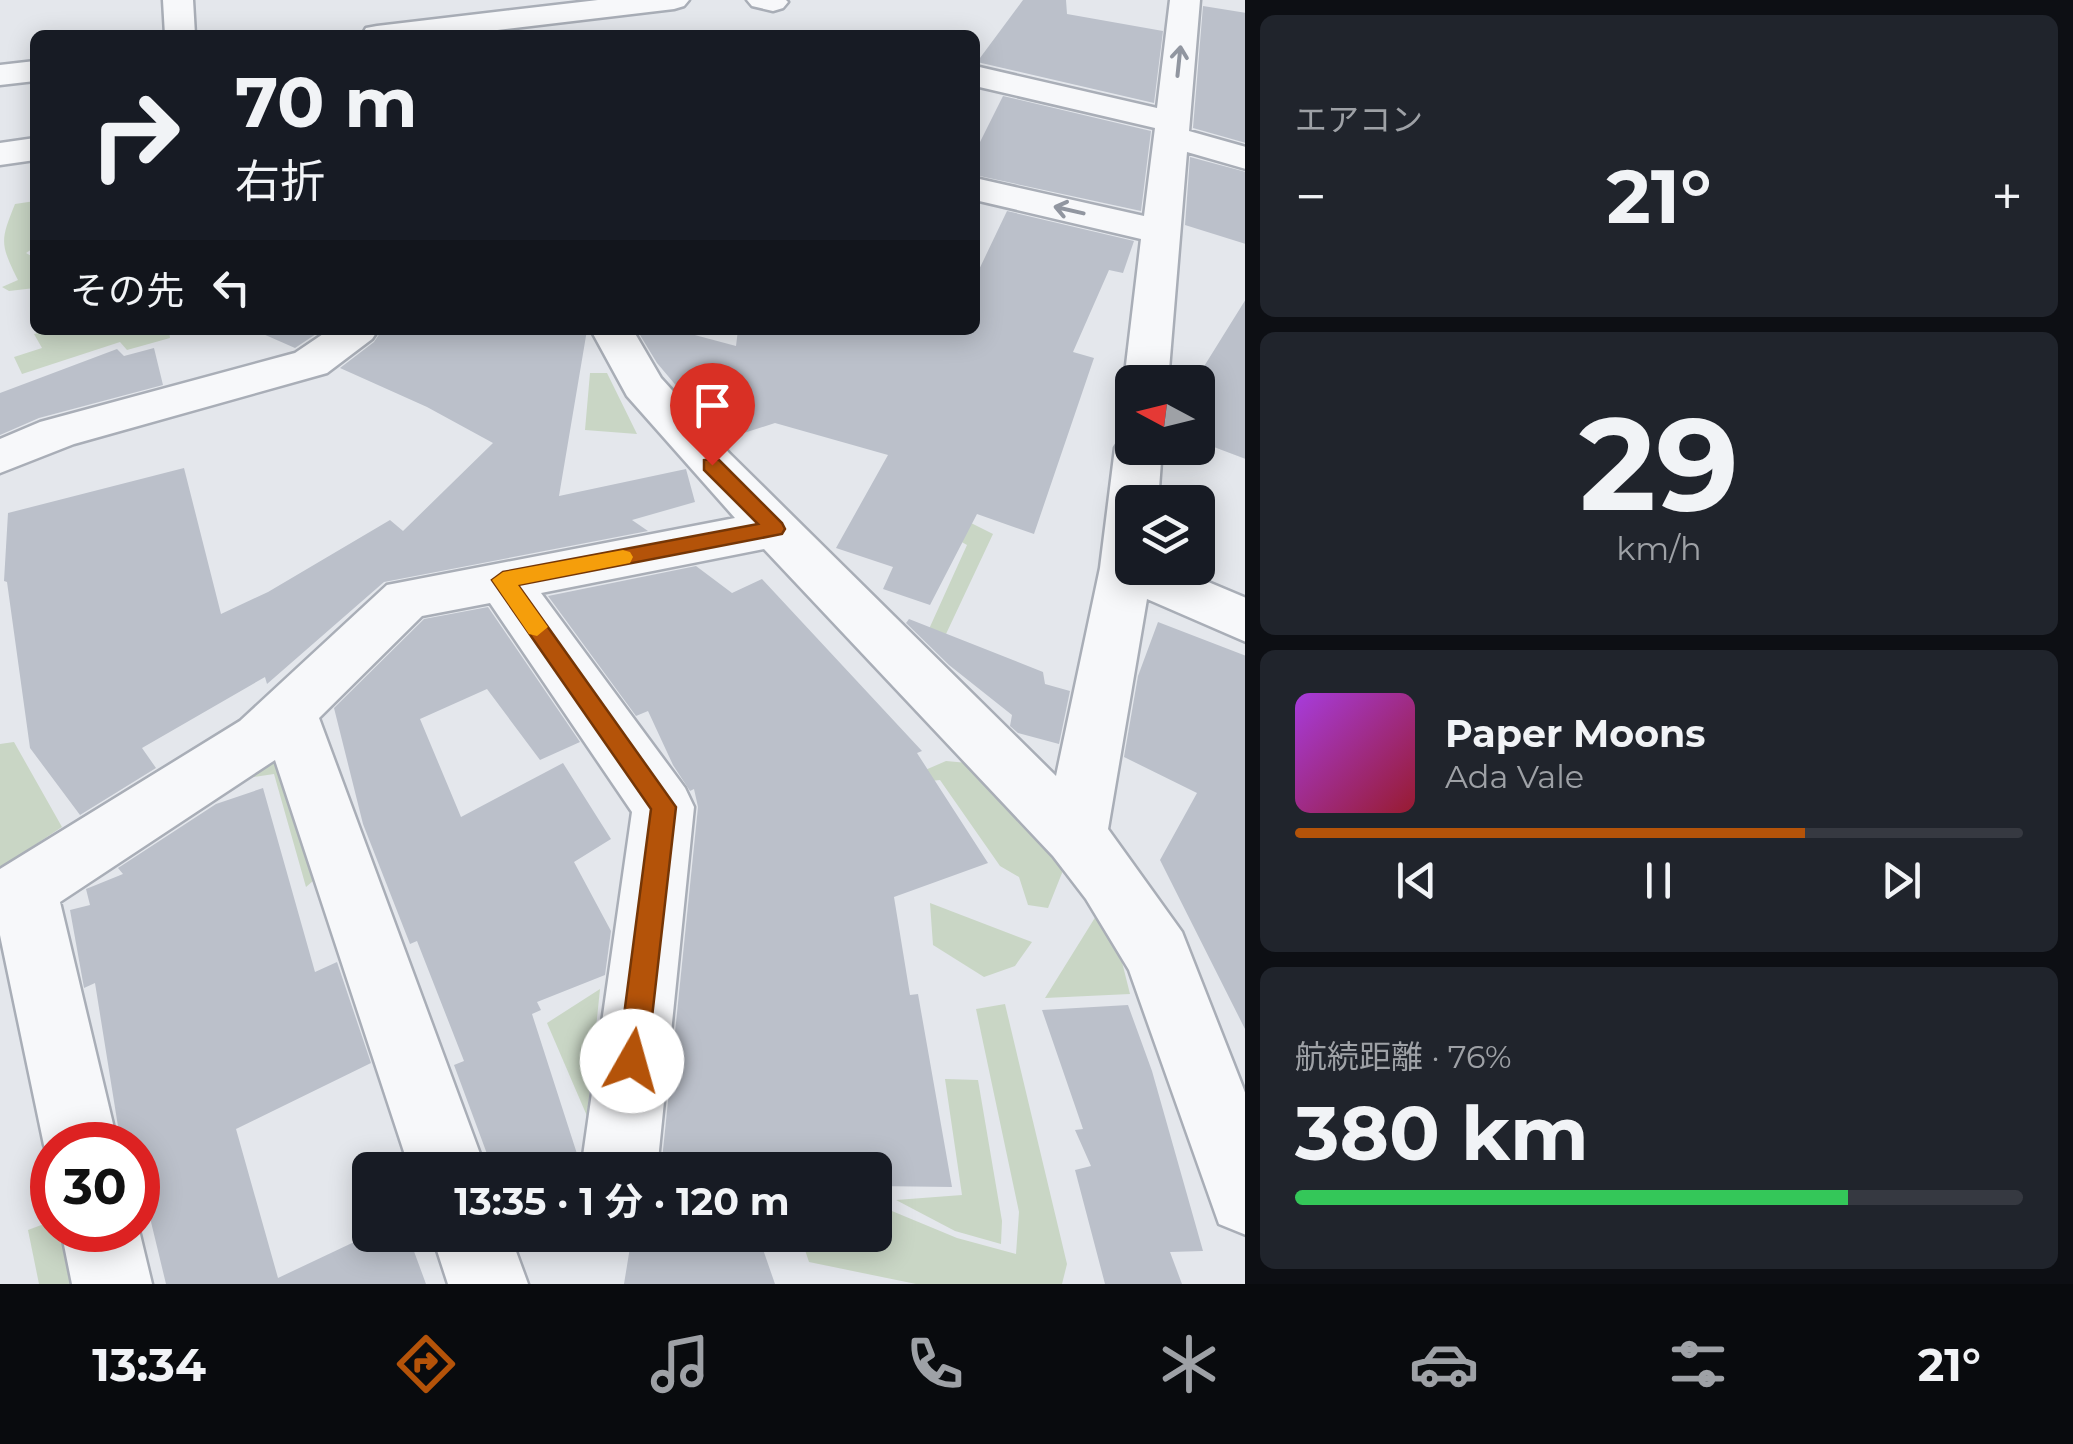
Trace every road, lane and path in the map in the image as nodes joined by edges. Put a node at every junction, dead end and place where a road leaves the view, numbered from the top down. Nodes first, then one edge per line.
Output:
1 (178, 0) edge
2 (674, 0) edge
3 (688, 0) edge
4 (1185, 0) edge
5 (180, 30) edge
6 (419, 30) edge
7 (665, 30) edge
8 (30, 72) edge
9 (0, 75) edge
10 (980, 77) edge
11 (1172, 129) junction
12 (30, 150) edge
13 (0, 154) edge
14 (1245, 158) edge
15 (980, 190) edge
16 (1163, 232) junction
17 (350, 335) edge
18 (615, 335) edge
19 (1148, 365) edge
20 (0, 457) edge
21 (775, 529) junction
22 (503, 580) junction
23 (1123, 585) edge
24 (1164, 585) edge
25 (1245, 621) edge
26 (288, 712) junction
27 (1076, 836) junction
28 (12, 898) edge
29 (75, 1122) edge
30 (442, 1152) edge
31 (621, 1152) edge
32 (1245, 1195) edge
33 (105, 1252) edge
34 (112, 1284) edge

1 - 5 street
2 - 6 street
3 - 7 street
11 -> 4 street
8 - 9 street
10 - 11 street
11 - 14 street
11 - 16 street
12 - 13 street
16 -> 15 street
16 - 19 street
17 - 20 street
18 - 21 street
21 - 22 street
21 - 27 street
22 - 26 street
22 - 31 street
23 - 27 street
24 - 25 street
26 - 28 street
26 - 30 street
27 - 32 street
28 - 29 street
33 - 34 street

